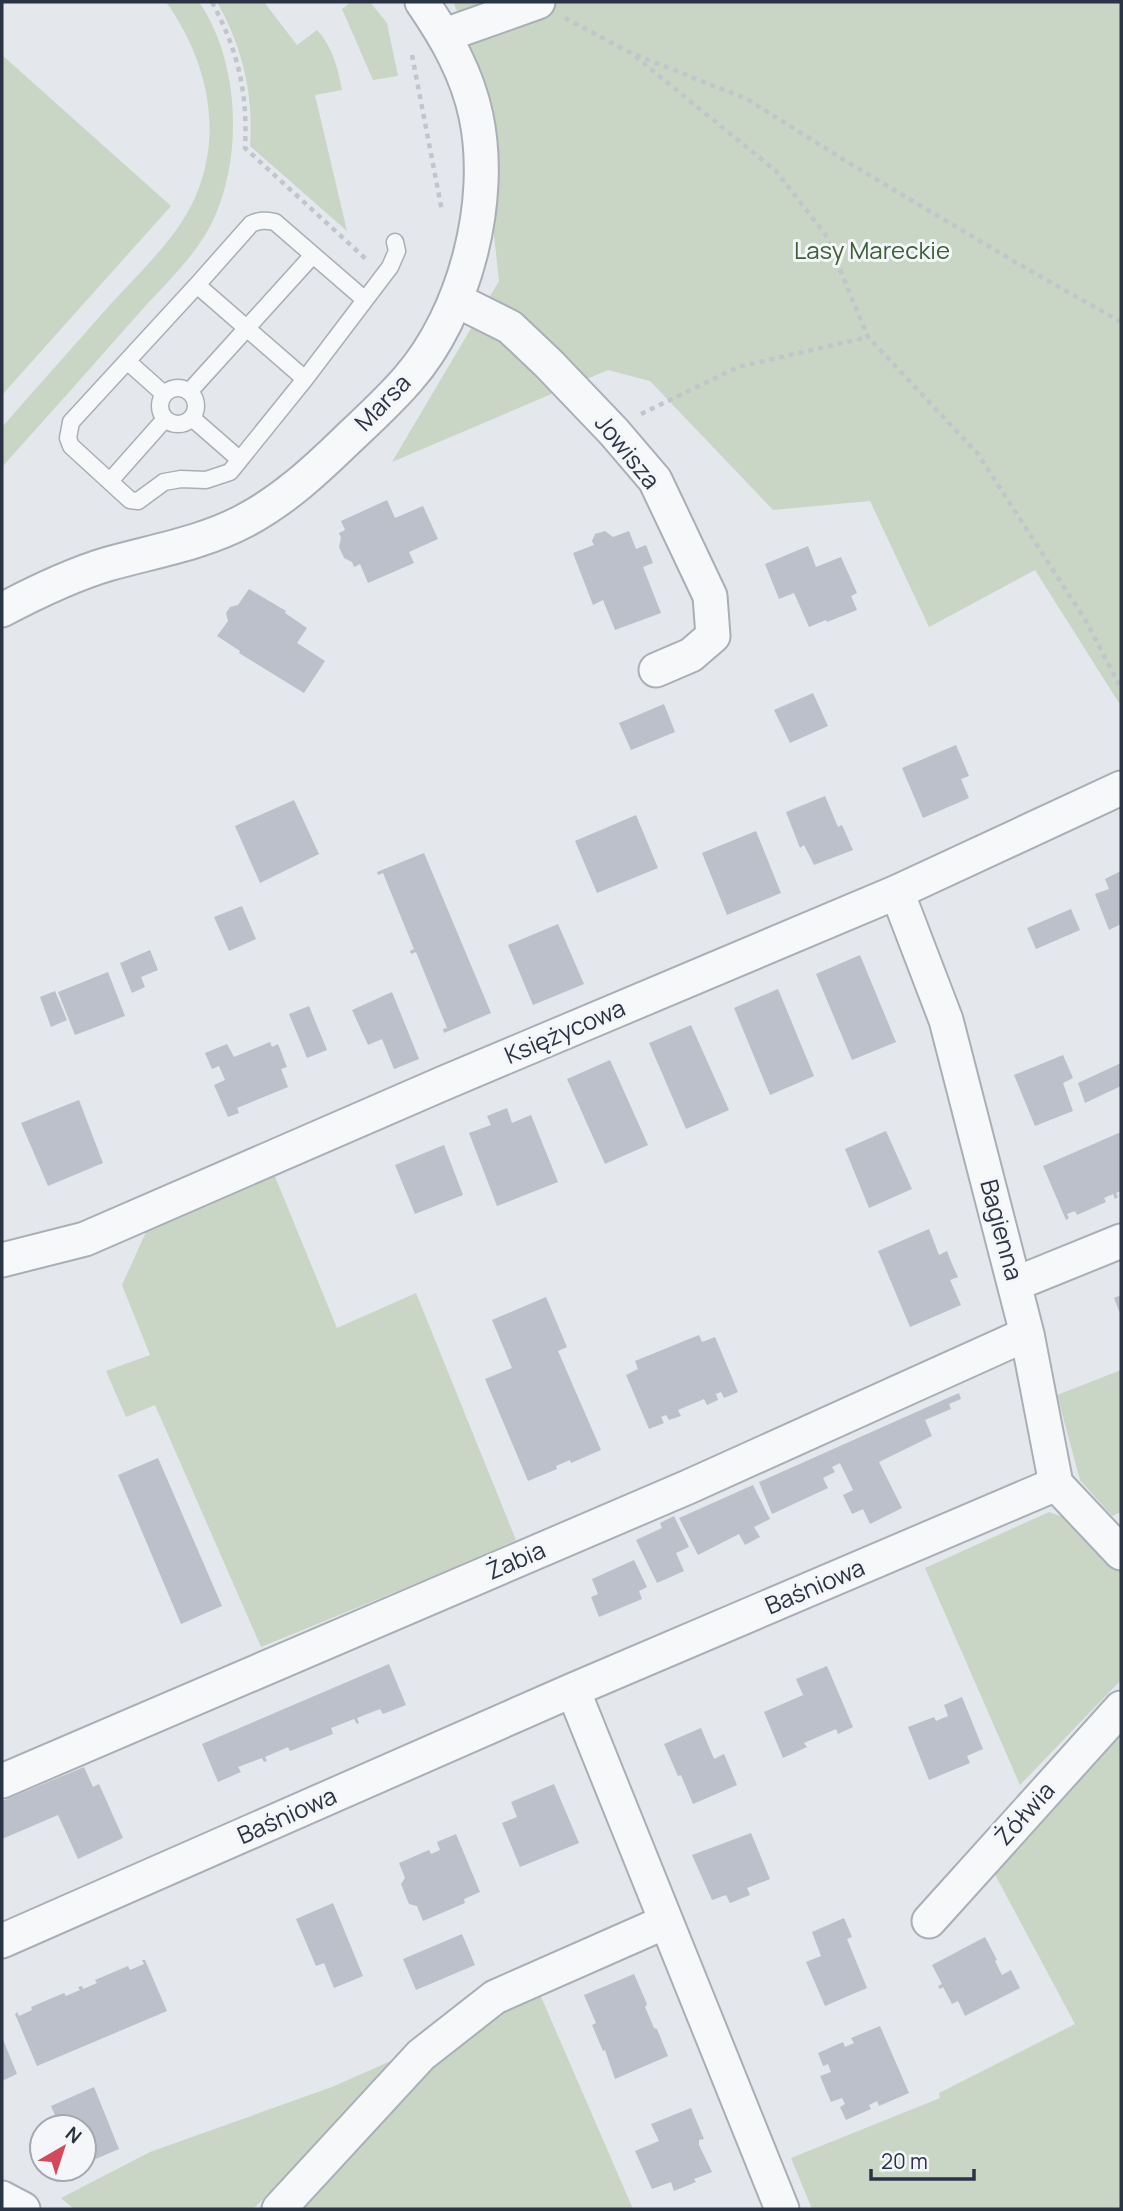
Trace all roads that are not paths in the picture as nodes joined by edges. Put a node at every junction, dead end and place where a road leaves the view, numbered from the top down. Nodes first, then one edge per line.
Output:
1 (422, 2) edge
2 (537, 2) edge
3 (445, 35) junction
4 (395, 242) dead end
5 (313, 255) junction
6 (197, 285) junction
7 (364, 299) junction
8 (456, 300) junction
9 (246, 329) junction
10 (127, 361) junction
11 (304, 379) junction
12 (190, 392) junction
13 (164, 394) junction
14 (191, 418) junction
15 (165, 419) junction
16 (239, 459) junction
17 (110, 481) junction
18 (2, 610) edge
19 (656, 670) dead end
20 (1121, 788) edge
21 (897, 892) junction
22 (1121, 1241) edge
23 (2, 1260) edge
24 (1015, 1284) junction
25 (1027, 1334) junction
26 (1056, 1484) junction
27 (1121, 1553) edge
28 (573, 1690) junction
29 (1121, 1708) edge
30 (2, 1782) edge
31 (929, 1921) dead end
32 (665, 1922) junction
33 (2, 1941) edge
34 (2, 2198) edge
35 (23, 2209) edge
36 (279, 2209) edge
37 (782, 2209) edge

1 - 3 street, Marsa
2 - 3 street
3 - 8 street, Marsa
4 - 7 lane
5 - 6 lane
5 - 7 lane
5 - 9 lane
6 - 9 lane
6 - 10 lane
7 - 11 lane
8 - 18 street, Marsa
8 - 19 street, Jowisza
9 - 11 lane
9 - 12 lane
10 - 13 lane
10 - 17 lane
11 - 16 lane
12 - 13 lane
12 - 14 lane
13 - 15 lane
14 - 15 lane
14 - 16 lane
15 - 17 lane
16 - 17 lane
20 - 21 street, Księżycowa
21 - 23 street, Księżycowa
21 - 24 street, Bagienna
22 - 24 street
24 - 25 street, Bagienna
25 - 26 street, Bagienna
25 - 30 street, Żabia
26 - 27 street
26 - 28 street, Baśniowa
28 - 32 street
28 - 33 street, Baśniowa
29 - 31 street, Żółwia
32 - 36 street
32 - 37 street
34 - 35 street

